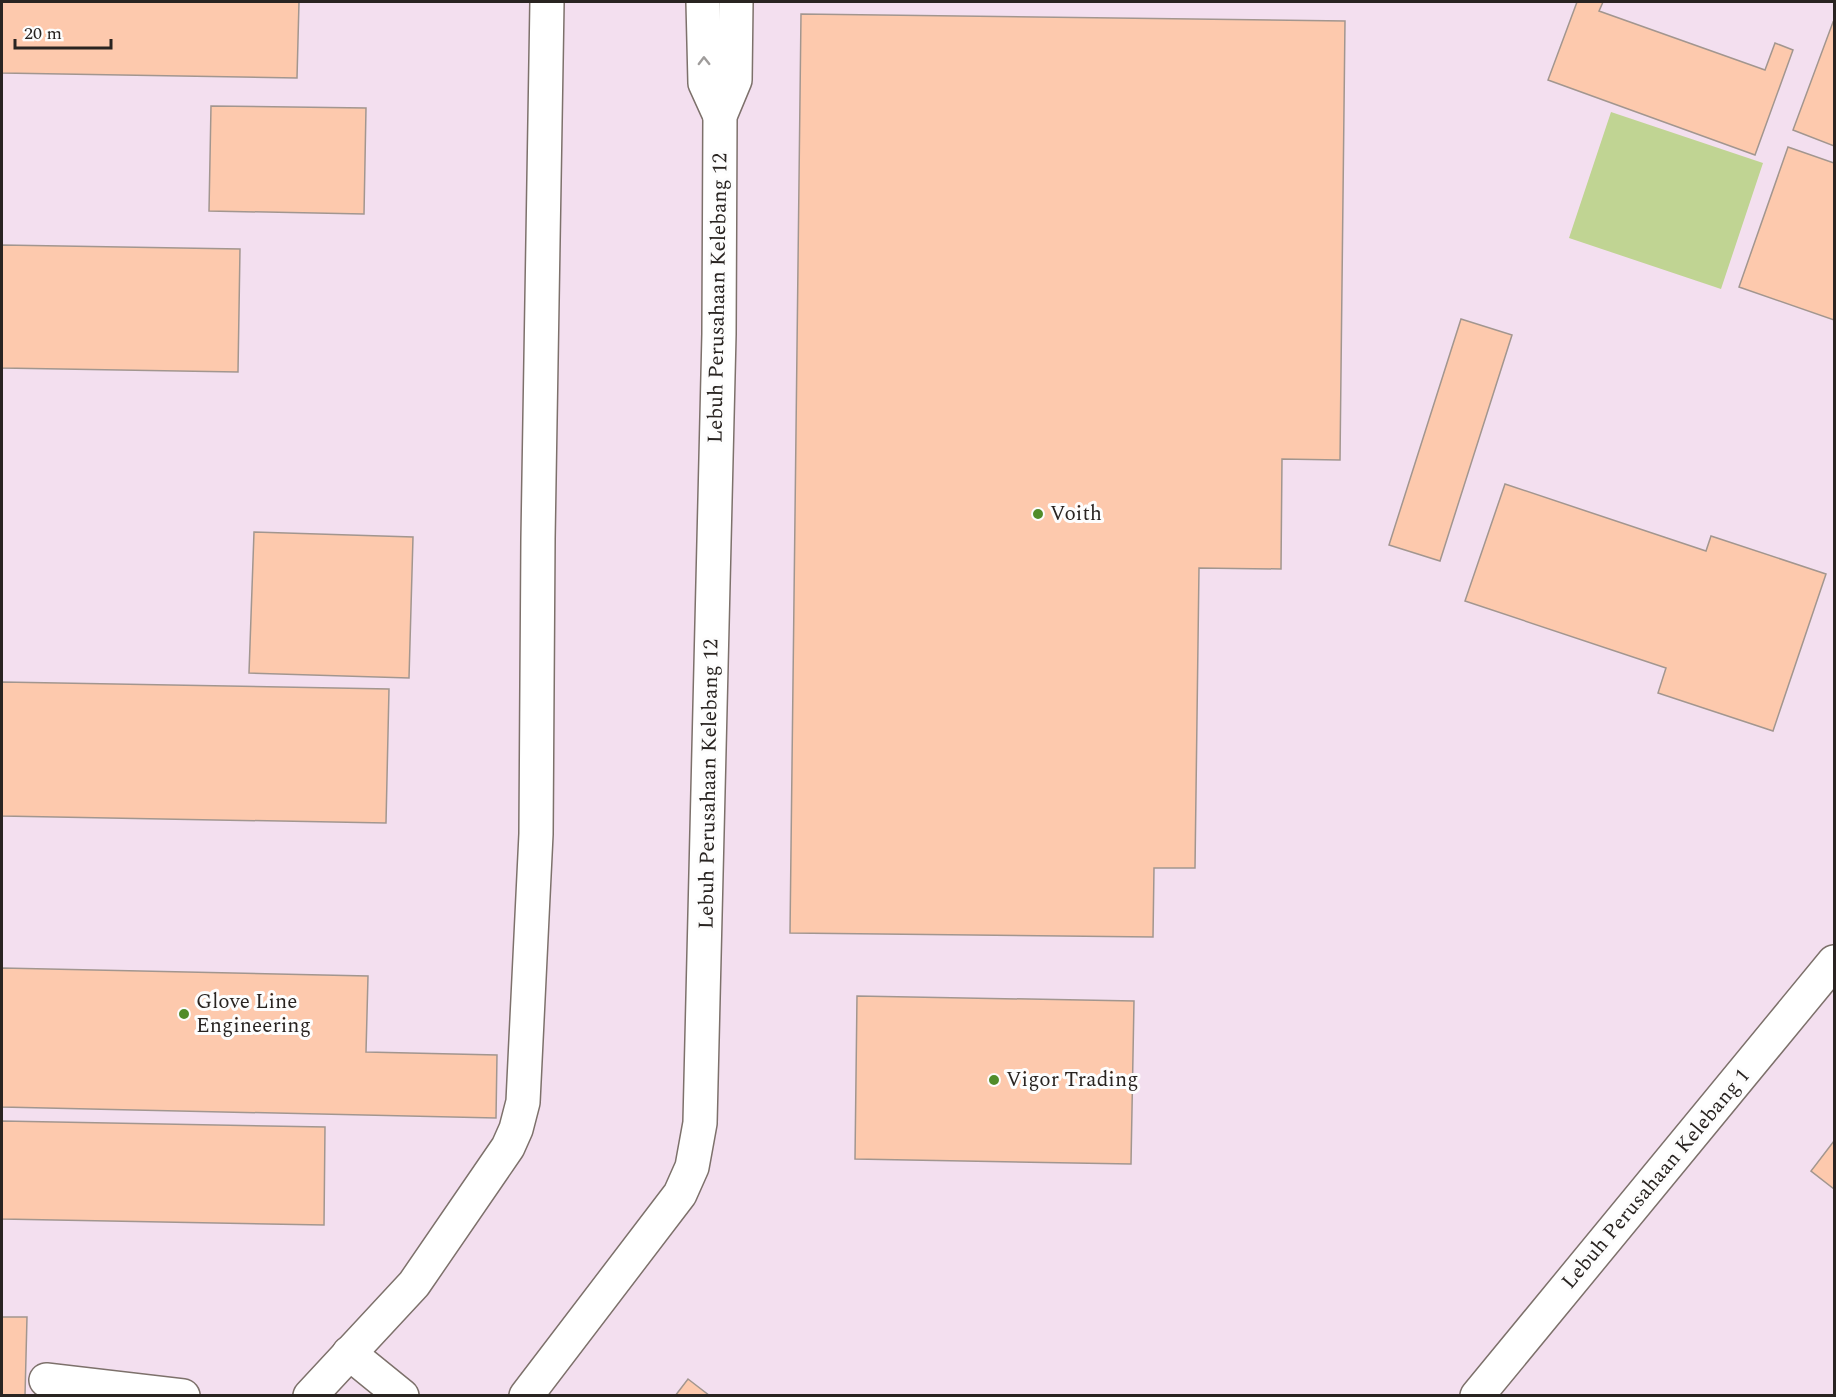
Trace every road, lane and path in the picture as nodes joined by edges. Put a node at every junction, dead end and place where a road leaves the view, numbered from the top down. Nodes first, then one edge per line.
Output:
1 (547, 2) edge
2 (703, 2) edge
3 (736, 2) edge
4 (720, 116) junction
5 (1834, 962) edge
6 (349, 1353) junction
7 (46, 1380) dead end
8 (183, 1395) edge
9 (310, 1395) edge
10 (402, 1395) edge
11 (525, 1395) edge
12 (1477, 1395) edge

1 - 6 street
4 -> 2 street, Lebuh Perusahaan Kelebang 12
3 - 4 street, Lebuh Perusahaan Kelebang 12
4 - 11 street, Lebuh Perusahaan Kelebang 12
5 - 12 street, Lebuh Perusahaan Kelebang 1
6 - 9 street
6 - 10 street
7 - 8 street

